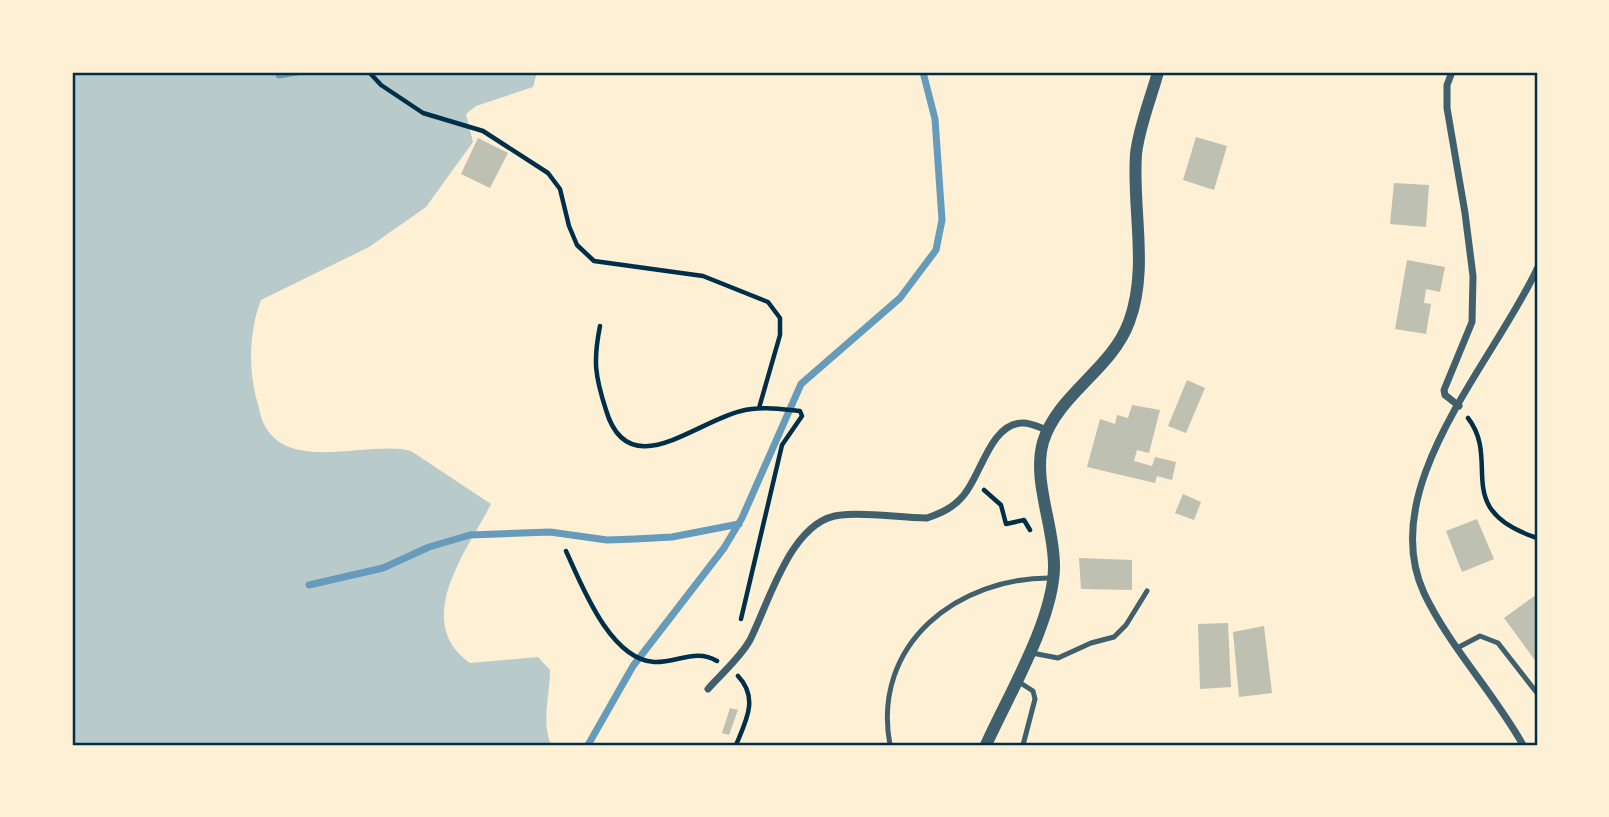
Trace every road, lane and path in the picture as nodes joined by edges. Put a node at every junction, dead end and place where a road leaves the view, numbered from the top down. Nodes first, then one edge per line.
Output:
1 (369, 72) edge
2 (1158, 72) edge
3 (1452, 72) edge
4 (1537, 269) edge
5 (600, 326) dead end
6 (1459, 406) junction
7 (759, 408) junction
8 (1047, 430) junction
9 (974, 481) junction
10 (1006, 524) dead end
11 (1537, 538) edge
12 (566, 551) dead end
13 (1054, 579) junction
14 (1147, 591) dead end
15 (748, 643) junction
16 (1459, 647) junction
17 (1029, 652) junction
18 (728, 667) junction
19 (1016, 681) junction
20 (708, 689) dead end
21 (1537, 693) edge
22 (737, 745) edge
23 (890, 745) edge
24 (986, 745) edge
25 (1023, 745) edge
26 (1523, 745) edge

1 - 7 path
2 - 8 street
3 - 6 street
4 - 6 street
5 - 7 path
6 - 11 path
6 - 16 street
7 - 15 path
8 - 9 street
8 - 13 street
9 - 10 path
9 - 15 street
12 - 18 path
13 - 17 street
13 - 23 lane
14 - 17 lane
15 - 18 street
16 - 21 lane
16 - 26 street
17 - 19 street
18 - 20 street
18 - 22 path
19 - 24 street
19 - 25 lane

